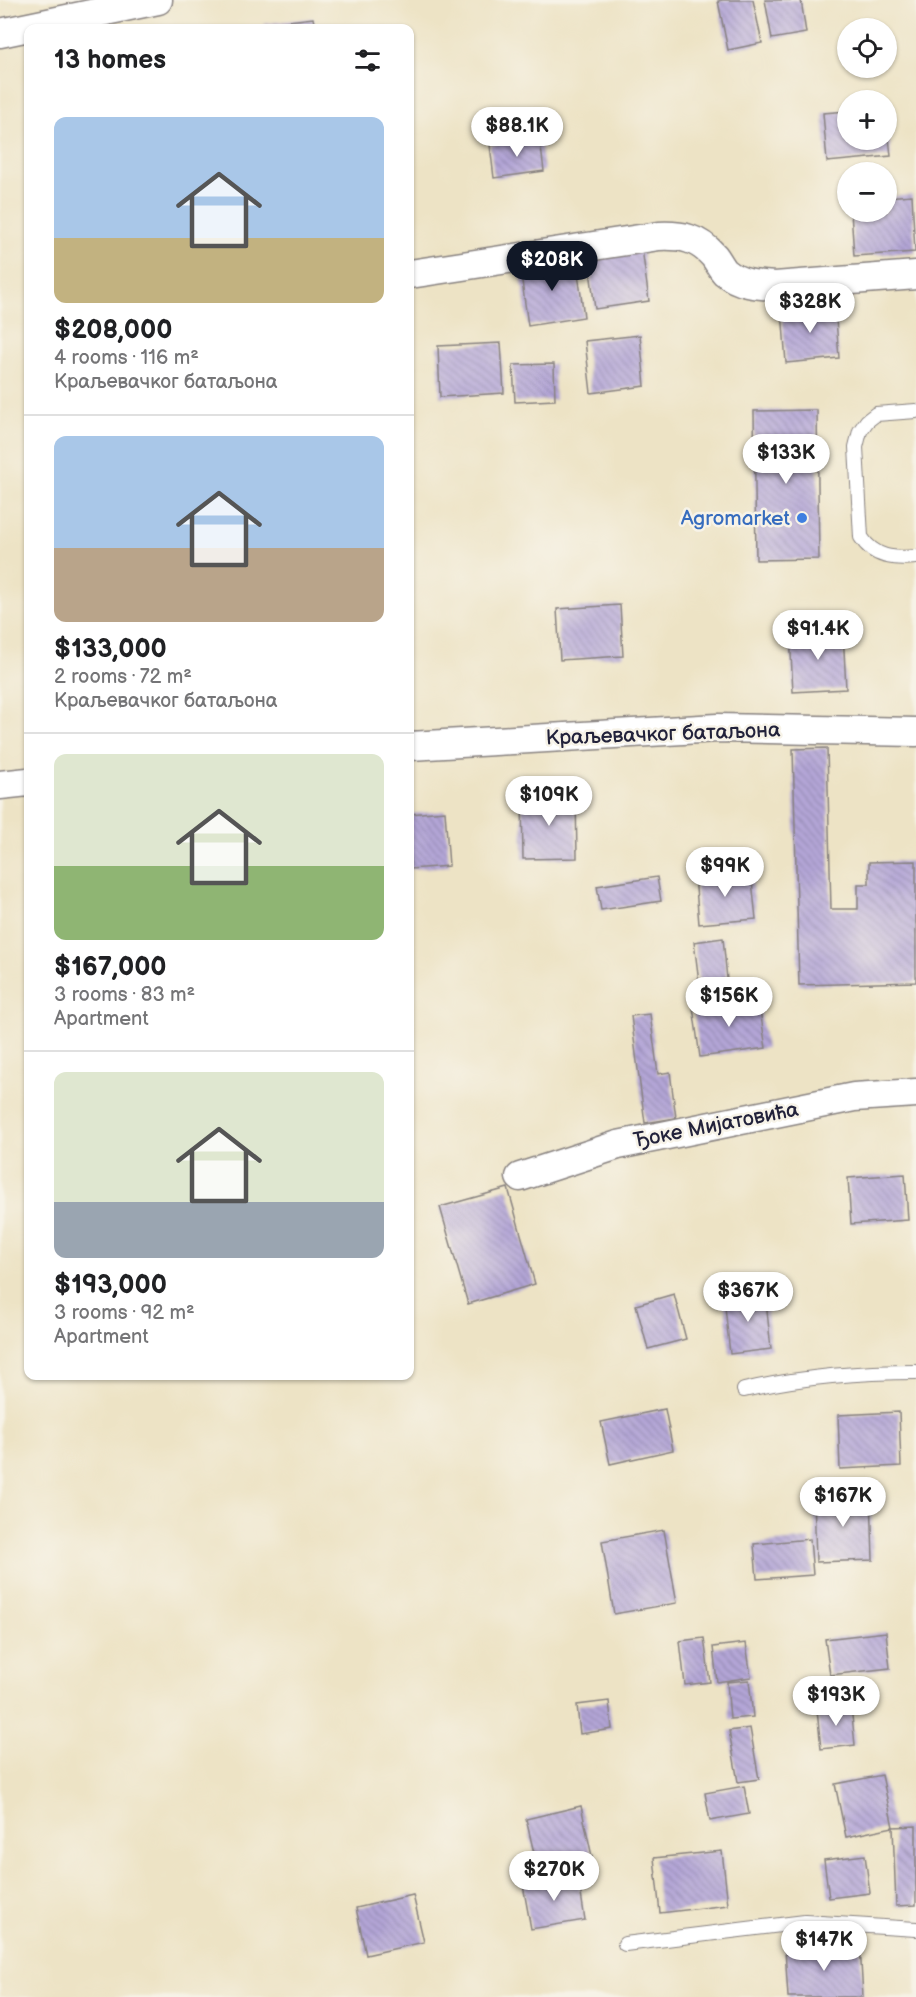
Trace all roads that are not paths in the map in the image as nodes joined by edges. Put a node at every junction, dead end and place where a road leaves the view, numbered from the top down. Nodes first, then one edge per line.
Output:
1 (158, 0) edge
2 (43, 24) edge
3 (24, 28) edge
4 (0, 33) edge
5 (414, 273) edge
6 (916, 275) edge
7 (916, 411) edge
8 (916, 557) edge
9 (916, 732) edge
10 (414, 746) edge
11 (24, 782) edge
12 (0, 785) edge
13 (916, 1093) edge
14 (520, 1177) dead end
15 (916, 1372) edge
16 (744, 1390) dead end
17 (916, 1929) edge
18 (624, 1944) dead end

1 - 2 street
3 - 4 street
5 - 6 street
7 - 8 lane
9 - 10 street, Краљевачког батаљона
11 - 12 street
13 - 14 street, Ђоке Мијатовића
15 - 16 lane
17 - 18 lane

